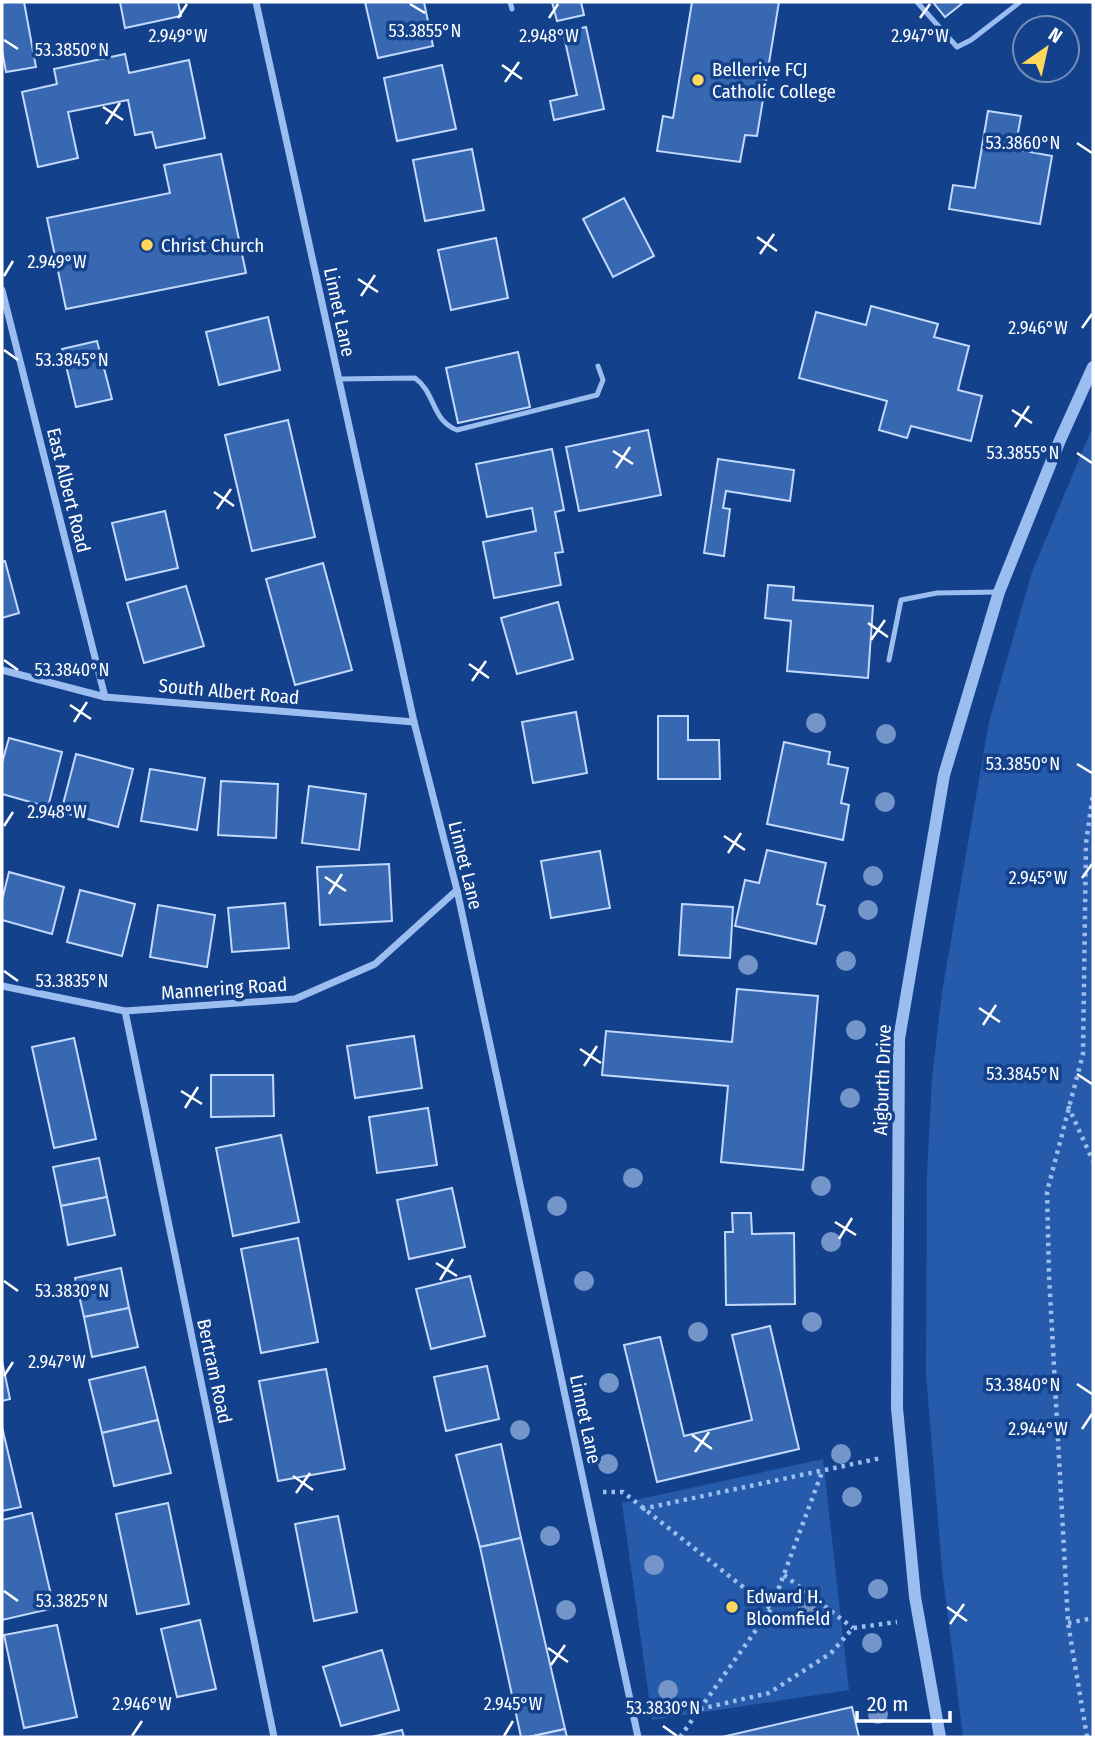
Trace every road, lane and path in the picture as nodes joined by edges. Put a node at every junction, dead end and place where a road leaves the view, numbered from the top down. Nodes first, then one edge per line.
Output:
1 (256, 2) edge
2 (510, 2) edge
3 (917, 2) edge
4 (1020, 2) edge
5 (512, 9) dead end
6 (2, 290) edge
7 (598, 366) dead end
8 (1093, 367) edge
9 (339, 379) junction
10 (999, 592) junction
11 (889, 660) dead end
12 (2, 670) edge
13 (105, 697) junction
14 (414, 722) junction
15 (1093, 793) edge
16 (457, 890) junction
17 (2, 986) edge
18 (125, 1012) junction
19 (1068, 1106) junction
20 (1093, 1161) edge
21 (901, 1454) junction
22 (822, 1472) junction
23 (586, 1493) junction
24 (642, 1509) junction
25 (784, 1574) junction
26 (771, 1609) junction
27 (1093, 1618) edge
28 (919, 1619) junction
29 (1068, 1623) junction
30 (853, 1628) junction
31 (698, 1710) junction
32 (274, 1737) edge
33 (638, 1737) edge
34 (680, 1737) edge
35 (940, 1737) edge
36 (1087, 1737) edge

1 - 9 street, Linnet Lane
2 - 5 lane
3 - 4 lane
6 - 13 street, East Albert Road
7 - 9 lane
8 - 10 street, Aigburth Drive
9 - 14 street, Linnet Lane
10 - 11 lane
10 - 21 street, Aigburth Drive
12 - 13 street, South Albert Road
13 - 14 street, South Albert Road
14 - 16 street, Linnet Lane
15 - 19 path
16 - 18 street, Mannering Road
16 - 23 street, Linnet Lane
17 - 18 street, Mannering Road
18 - 32 street, Bertram Road
19 - 20 path
19 - 29 path
21 - 22 path
21 - 28 street, Aigburth Drive
22 - 24 path
22 - 25 path
23 - 24 path
23 - 33 street, Linnet Lane
24 - 26 path
25 - 26 path
25 - 30 path
26 - 31 path
27 - 29 path
28 - 30 path
28 - 35 street, Aigburth Drive
29 - 36 path
30 - 31 path
31 - 34 path

